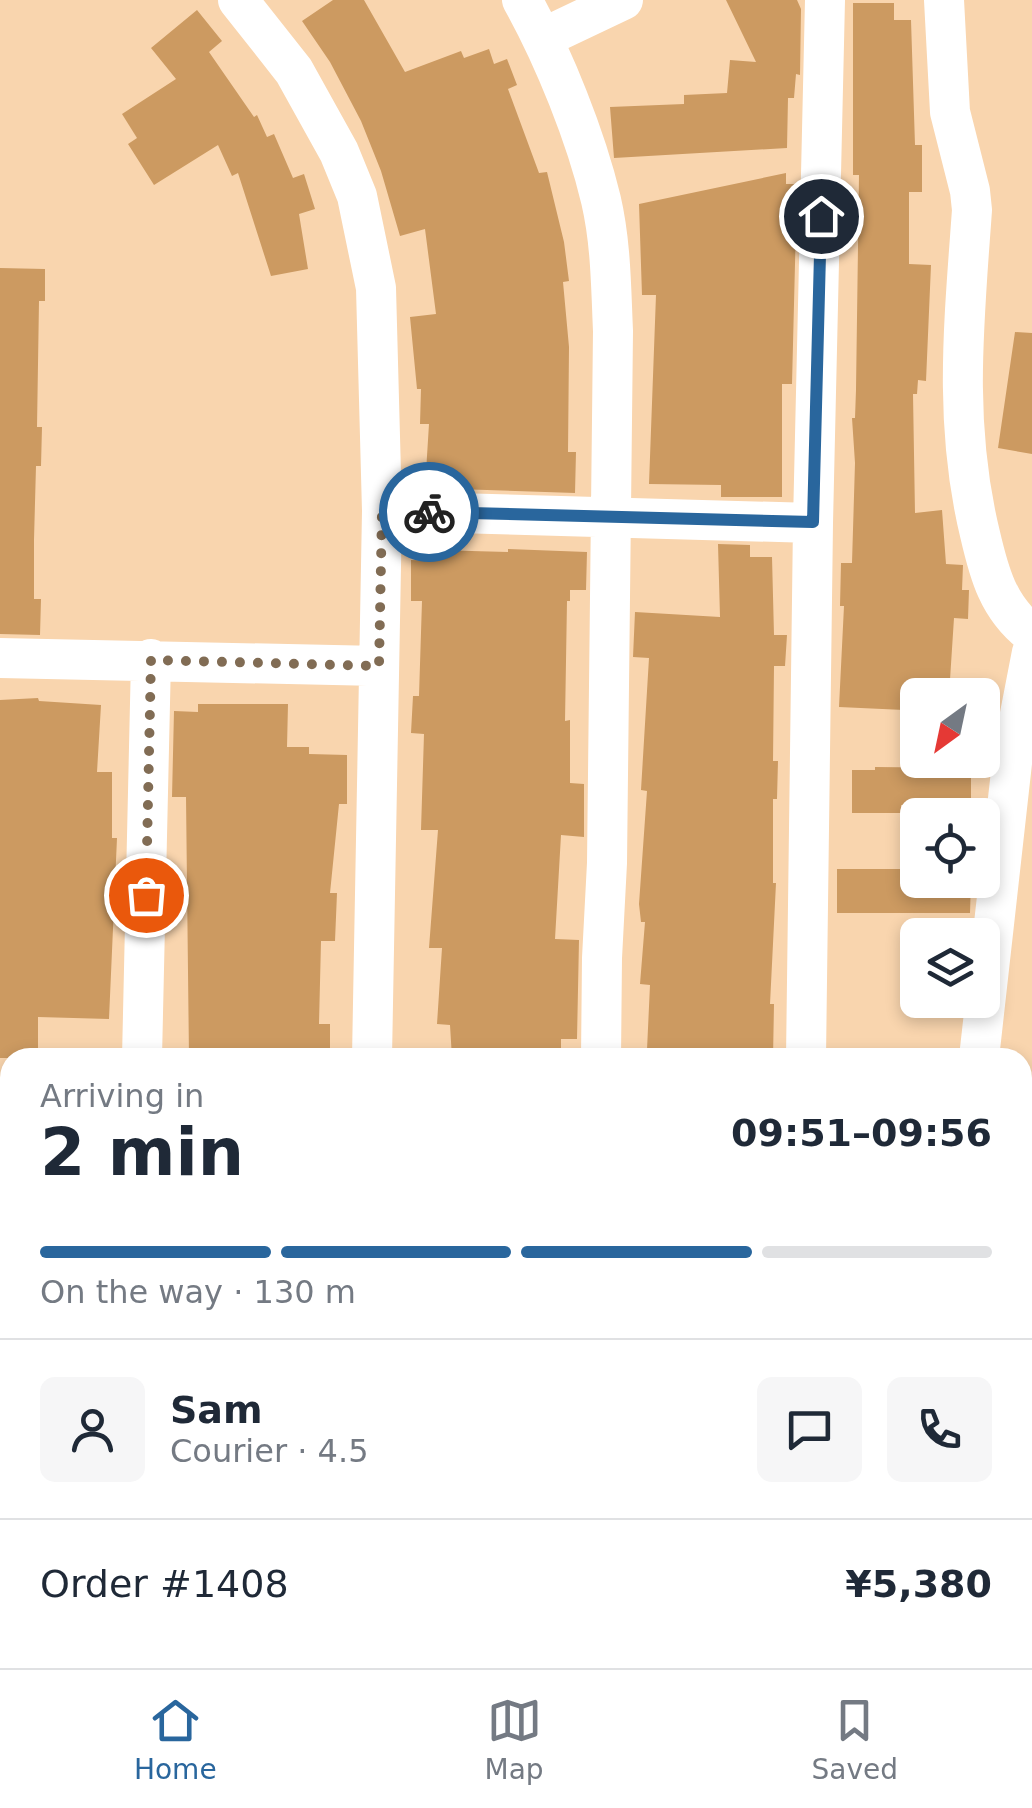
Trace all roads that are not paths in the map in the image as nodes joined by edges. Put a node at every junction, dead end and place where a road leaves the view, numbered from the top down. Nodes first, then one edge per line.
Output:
1 (238, 0) edge
2 (522, 0) edge
3 (623, 0) edge
4 (825, 0) edge
5 (944, 0) edge
6 (543, 38) junction
7 (382, 511) junction
8 (611, 518) junction
9 (813, 522) junction
10 (1032, 634) edge
11 (1032, 652) edge
12 (0, 658) edge
13 (151, 660) junction
14 (379, 666) junction
15 (142, 1048) edge
16 (372, 1048) edge
17 (601, 1048) edge
18 (806, 1048) edge
19 (980, 1048) edge

1 - 7 street
2 - 6 street
3 - 6 street
4 - 9 street
5 - 10 street
6 - 8 street
7 - 8 street
7 - 14 street
8 - 9 street
8 - 17 street
9 - 18 street
11 - 19 street
12 - 13 street
13 - 14 street
13 - 15 street
14 - 16 street

